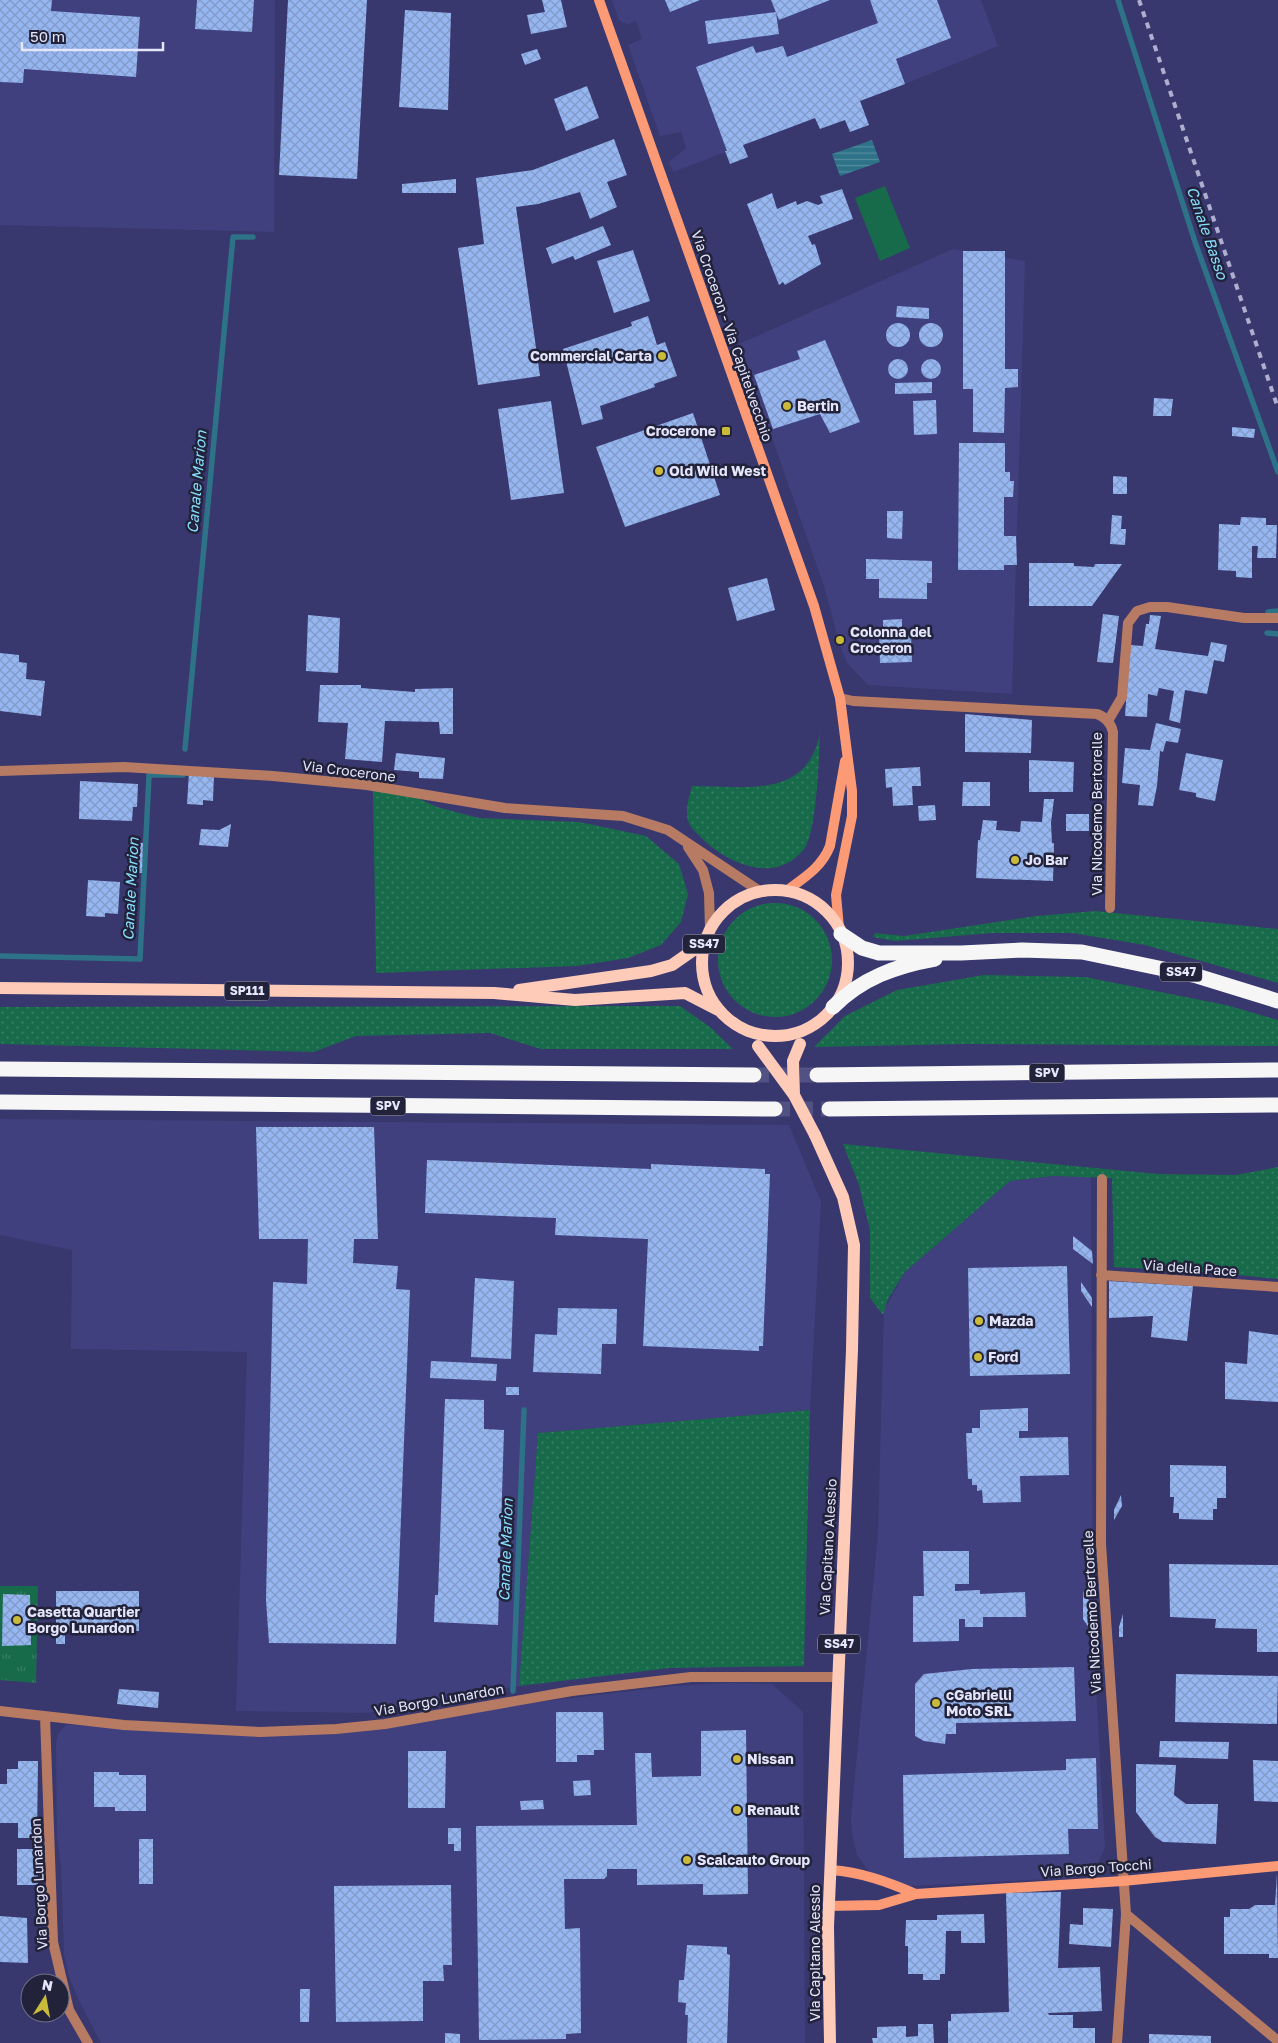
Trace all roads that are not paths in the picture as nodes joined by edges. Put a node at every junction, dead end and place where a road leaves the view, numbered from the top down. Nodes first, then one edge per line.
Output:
1 (598, 0) edge
2 (1278, 618) edge
3 (840, 698) junction
4 (1108, 721) junction
5 (846, 755) junction
6 (0, 771) edge
7 (686, 844) junction
8 (761, 892) junction
9 (786, 892) junction
10 (1110, 908) dead end
11 (710, 930) junction
12 (840, 931) junction
13 (705, 942) junction
14 (961, 953) junction
15 (0, 988) edge
16 (494, 993) junction
17 (1278, 1001) edge
18 (833, 1007) junction
19 (718, 1010) junction
20 (813, 1026) junction
21 (747, 1031) junction
22 (0, 1068) edge
23 (1278, 1070) edge
24 (754, 1075) tunnel mouth
25 (817, 1075) tunnel mouth
26 (794, 1095) junction
27 (0, 1102) edge
28 (1278, 1105) edge
29 (775, 1109) tunnel mouth
30 (829, 1109) tunnel mouth
31 (1102, 1179) dead end
32 (1101, 1275) junction
33 (1278, 1287) edge
34 (837, 1677) junction
35 (0, 1711) edge
36 (45, 1716) junction
37 (1278, 1866) edge
38 (831, 1870) junction
39 (1123, 1881) junction
40 (916, 1894) junction
41 (829, 1906) junction
42 (1126, 1914) junction
43 (1278, 2041) edge
44 (88, 2043) edge
45 (830, 2043) edge
46 (1117, 2043) edge

1 - 3 main road, Via Croceron - Via Capitelvecchio
2 - 4 street
3 - 4 street
3 - 5 main road, Via Croceron - Via Capitelvecchio
4 - 10 street, Via Nicodemo Bertorelle
5 - 9 main road
5 - 12 main road
6 - 7 street, Via Crocerone
7 - 8 street, Via Crocerone
7 - 11 street, Via Crocerone
8 - 9 main road, SS47
8 - 11 main road, SS47
9 - 12 main road, SS47
11 - 13 main road, SS47
12 - 14 highway, SS47
12 - 18 main road, SS47
13 - 16 main road, SP111
13 - 19 main road, SS47
14 - 17 highway, SS47
14 - 18 highway, SS47
15 - 16 main road, SP111
16 - 19 main road, SP111
18 - 20 main road, SS47
19 - 21 main road, SS47
20 - 21 main road, SS47
20 - 26 main road, Via Capitano Alessio / SS47, bridge
21 - 26 main road, Via Capitano Alessio / SS47, bridge
22 - 24 highway
23 - 25 highway, SPV
26 - 34 main road, Via Capitano Alessio / SS47, bridge
27 - 29 highway, SPV
28 - 30 highway
31 - 32 street, Via Nicodemo Bertorelle
32 - 33 street, Via della Pace
32 - 39 street, Via Nicodemo Bertorelle
34 - 36 street, Via Borgo Lunardon
34 - 38 main road, Via Capitano Alessio / SS47
35 - 36 street, Via Borgo Lunardon
36 - 44 street, Via Borgo Lunardon
37 - 39 main road, Via Borgo Tocchi
38 - 40 main road, Via Borgo Tocchi
38 - 41 main road, Via Capitano Alessio / SS47
39 - 40 main road, Via Borgo Tocchi
39 - 42 street, Via Nicodemo Bertorelle
40 - 41 main road, Via Borgo Tocchi
41 - 45 main road, Via Capitano Alessio / SS47
42 - 43 street
42 - 46 street, Via Nicodemo Bertorelle

